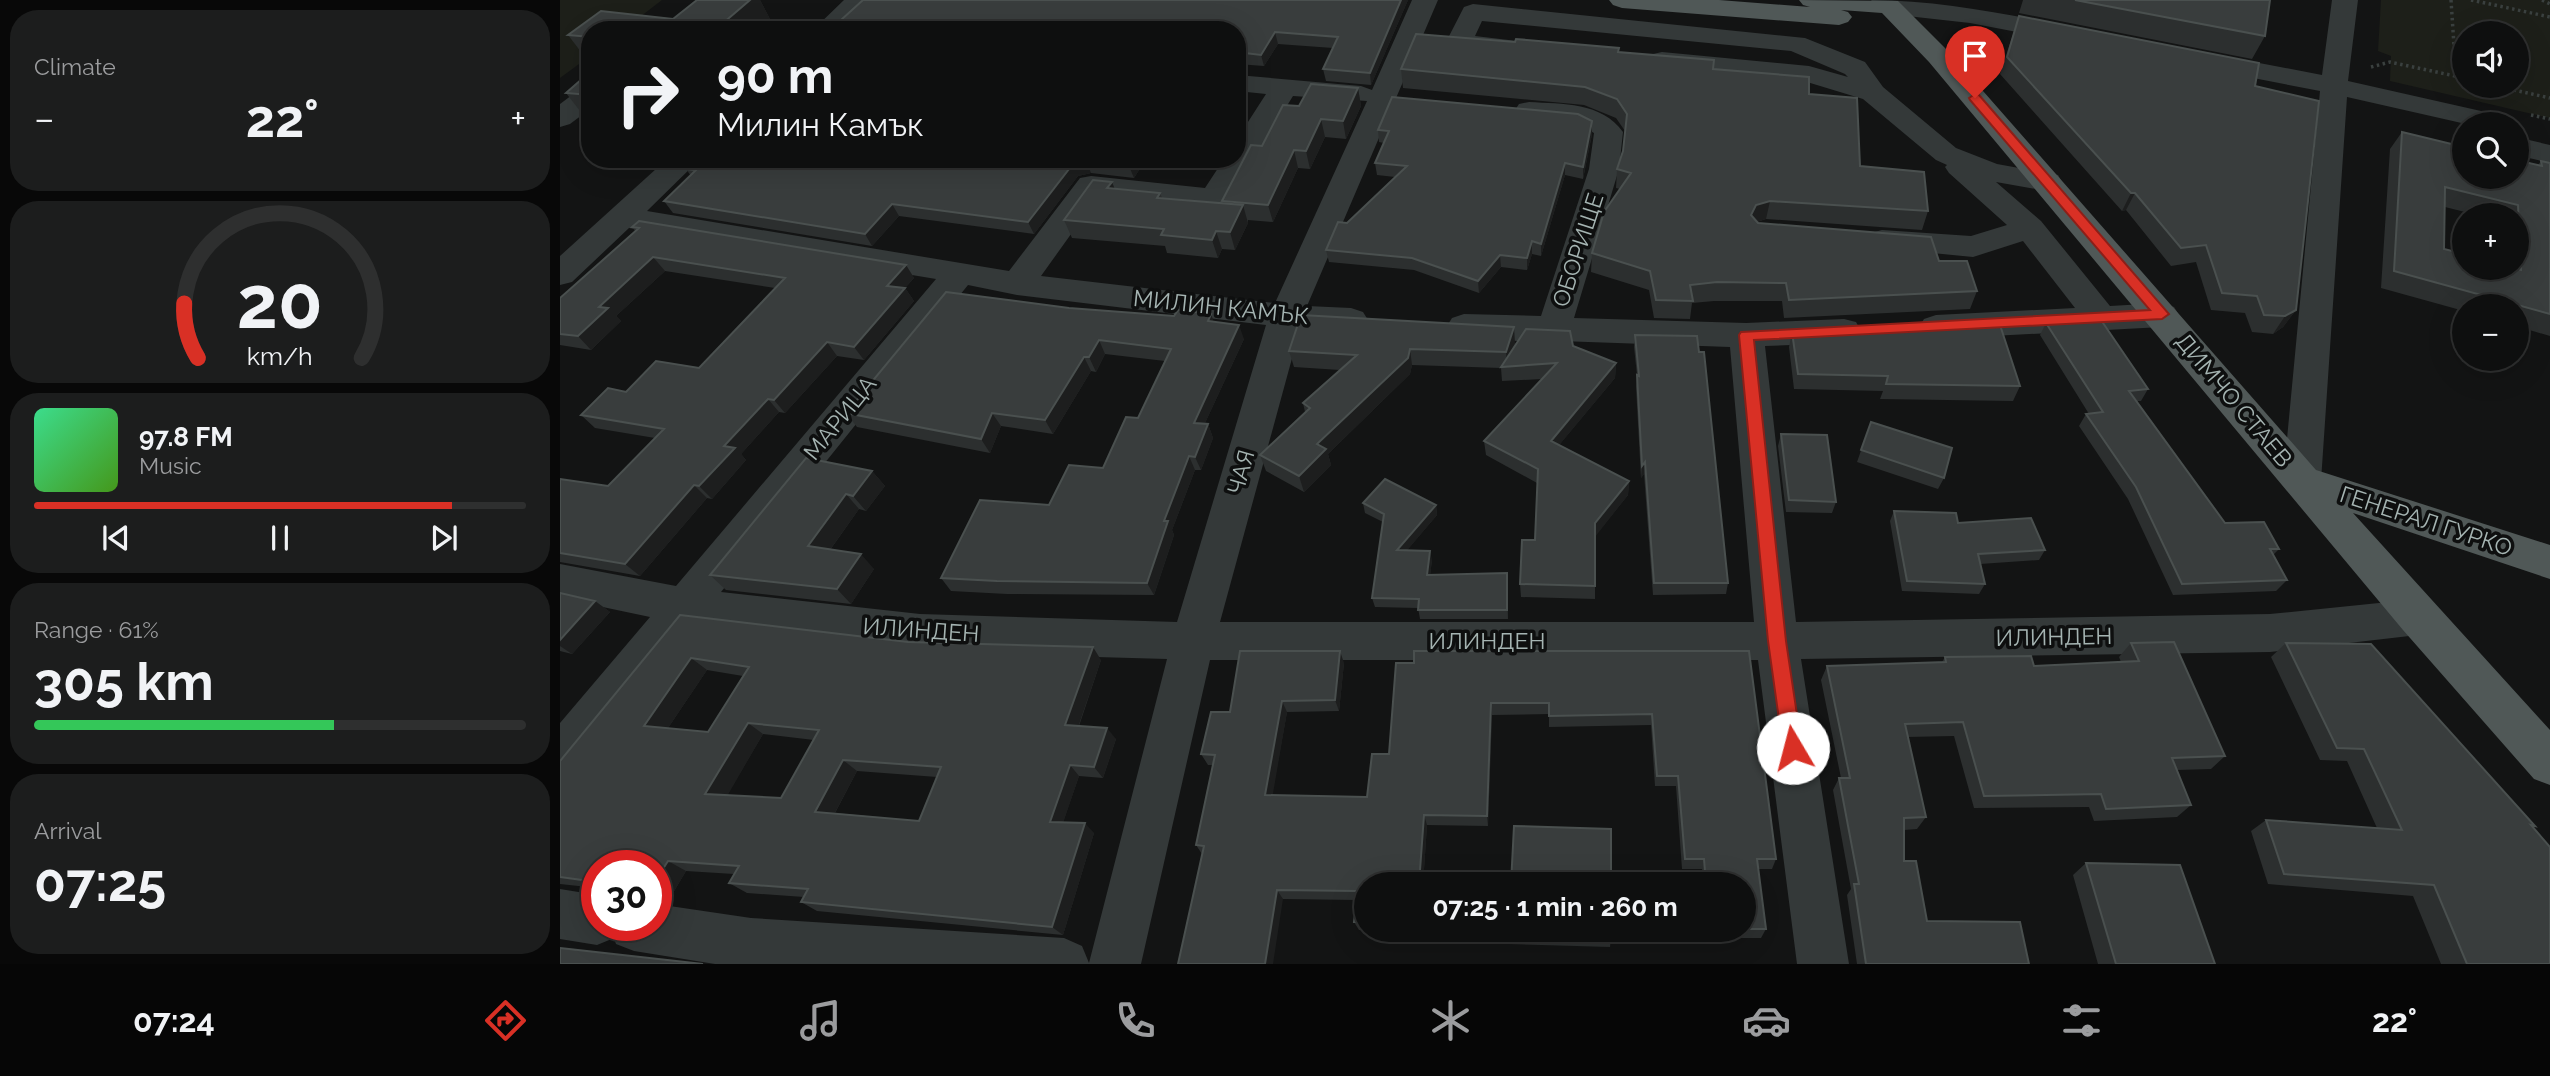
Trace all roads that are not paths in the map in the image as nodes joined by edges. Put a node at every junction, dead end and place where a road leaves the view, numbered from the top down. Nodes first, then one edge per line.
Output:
1 (859, 0) edge
2 (1425, 0) edge
3 (1622, 0) edge
4 (1812, 0) edge
5 (2345, 0) edge
6 (1893, 10) edge
7 (836, 21) edge
8 (2090, 46) edge
9 (1527, 48) edge
10 (1634, 58) edge
11 (2184, 65) edge
12 (1246, 84) edge
13 (1284, 88) junction
14 (1873, 93) junction
15 (2333, 95) junction
16 (1396, 98) junction
17 (581, 101) edge
18 (1504, 108) edge
19 (2452, 115) edge
20 (560, 118) edge
21 (560, 130) edge
22 (2452, 130) edge
23 (2529, 131) edge
24 (581, 132) edge
25 (2550, 135) edge
26 (1246, 148) edge
27 (2529, 149) edge
28 (1945, 154) junction
29 (2550, 154) edge
30 (675, 168) edge
31 (1234, 168) edge
32 (2048, 182) junction
33 (622, 217) junction
34 (2030, 228) junction
35 (1849, 238) edge
36 (960, 272) junction
37 (560, 274) edge
38 (1017, 284) junction
39 (2162, 314) junction
40 (1286, 316) junction
41 (2102, 319) junction
42 (1379, 321) edge
43 (1433, 324) edge
44 (1910, 328) edge
45 (1869, 330) edge
46 (1552, 331) junction
47 (1746, 335) junction
48 (2302, 481) junction
49 (2550, 562) edge
50 (560, 581) edge
51 (685, 606) junction
52 (2418, 617) junction
53 (1193, 641) junction
54 (1777, 641) junction
55 (560, 758) edge
56 (2550, 763) edge
57 (560, 915) edge
58 (581, 918) edge
59 (672, 932) edge
60 (1064, 964) edge
61 (1115, 964) edge
62 (1823, 964) edge

1 - 7 street
2 - 16 street, ЧАЯ
3 - 6 main road
4 - 6 main road
5 - 15 street
6 - 8 street
6 - 32 main road, ДИМЧО СТАЕВ
9 - 14 street
10 - 14 street
11 - 15 street
12 - 13 street
13 - 16 street
13 - 26 street
14 - 28 street
15 - 19 street
15 - 22 street
15 - 48 street
16 - 40 street, ЧАЯ
17 - 20 street
18 - 46 street, ОБОРИЩЕ
21 - 24 street
23 - 25 street
27 - 29 street
28 - 32 street
28 - 34 street
30 - 33 street
31 - 38 street
32 - 39 main road, ДИМЧО СТАЕВ
33 - 36 street, МИЛИН КАМЪК
33 - 37 street
34 - 35 street
34 - 41 street
36 - 38 street, МИЛИН КАМЪК
36 - 51 street, МАРИЦА
38 - 40 street, МИЛИН КАМЪК
39 - 41 street
39 - 48 main road, ДИМЧО СТАЕВ
40 - 42 street, МИЛИН КАМЪК
40 - 53 street, ЧАЯ
41 - 44 street
43 - 46 street
45 - 47 street
46 - 47 street
47 - 54 street
48 - 49 main road, ГЕНЕРАЛ ГУРКО
48 - 52 main road, ДИМЧО СТАЕВ
50 - 51 street, ИЛИНДЕН
51 - 53 street, ИЛИНДЕН
51 - 55 street, МАРИЦА
52 - 54 street, ИЛИНДЕН
52 - 56 main road, ДИМЧО СТАЕВ
53 - 54 street, ИЛИНДЕН
53 - 61 street, ЧАЯ
54 - 62 street
57 - 58 street
59 - 60 street

